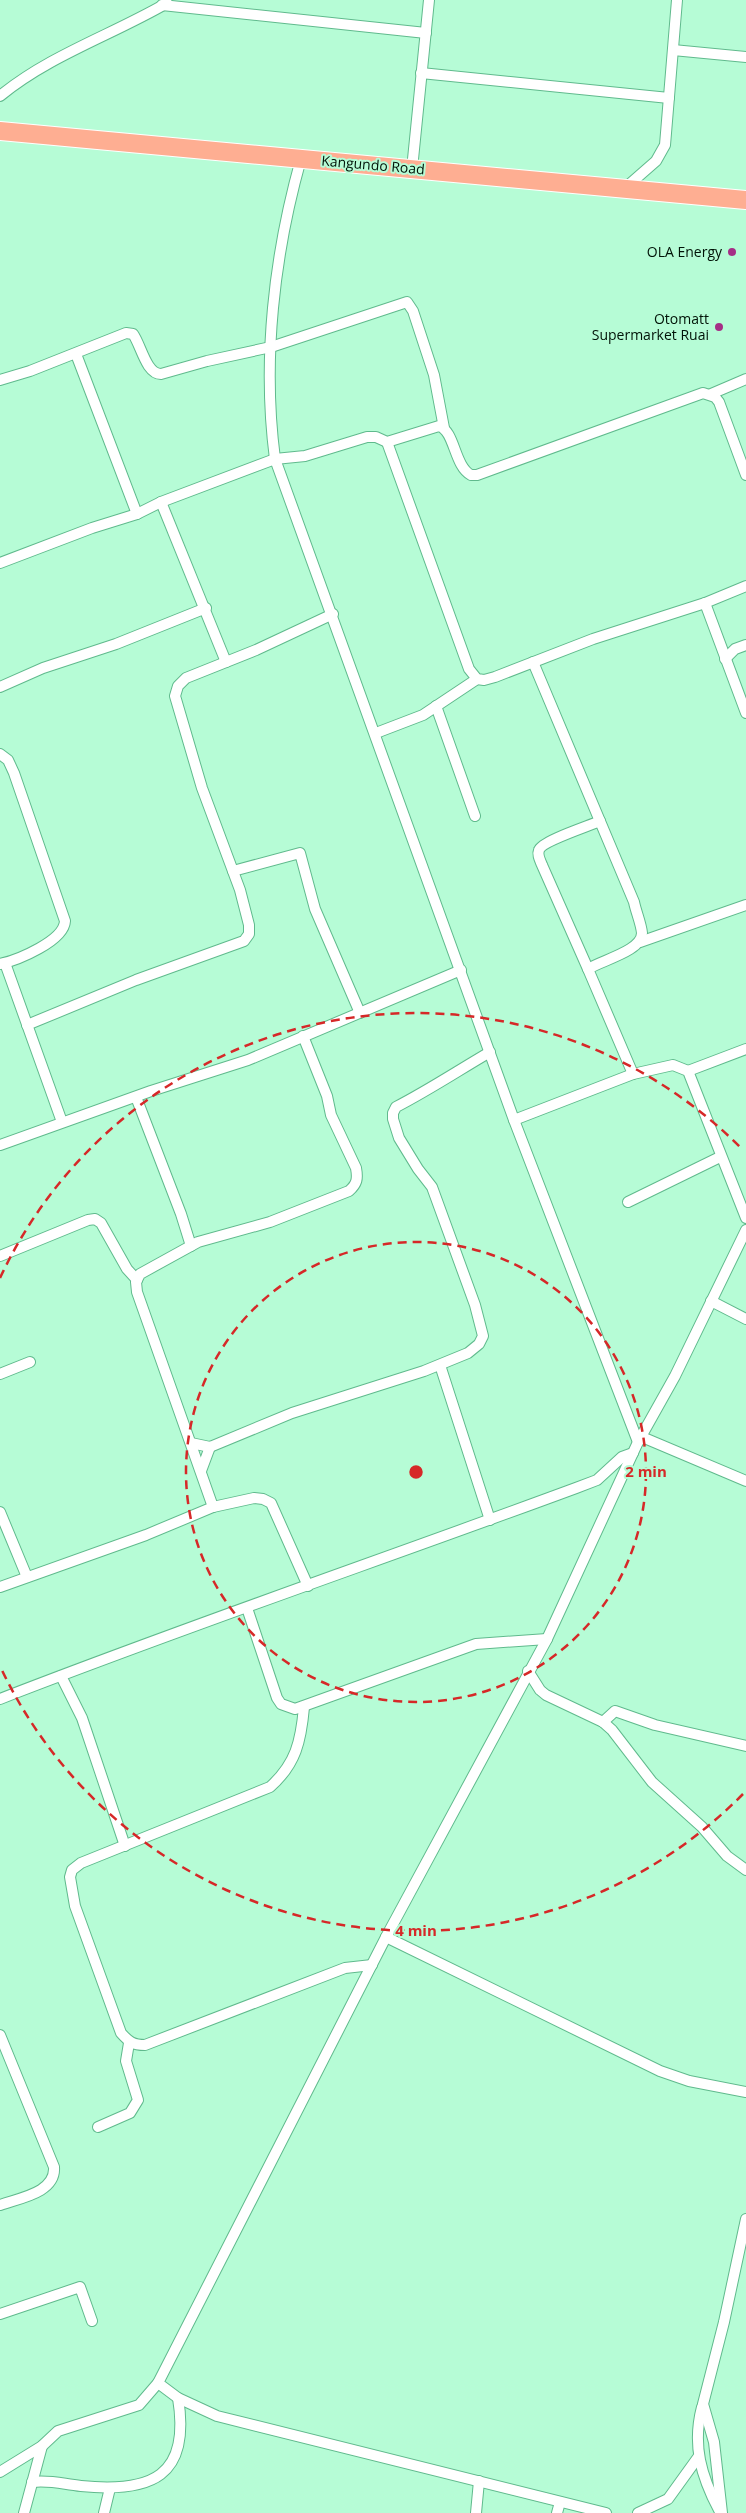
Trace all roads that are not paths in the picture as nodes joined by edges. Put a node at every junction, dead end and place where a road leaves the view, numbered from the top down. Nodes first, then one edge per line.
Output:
1 (429, 0) edge
2 (678, 0) edge
3 (167, 2) edge
4 (426, 33) junction
5 (673, 50) junction
6 (746, 57) edge
7 (421, 74) junction
8 (0, 96) edge
9 (669, 98) junction
10 (0, 131) edge
11 (301, 159) junction
12 (412, 169) junction
13 (624, 189) junction
14 (746, 200) edge
15 (271, 347) junction
16 (76, 354) junction
17 (746, 379) edge
18 (0, 380) edge
19 (711, 394) junction
20 (444, 428) junction
21 (387, 442) junction
22 (276, 459) junction
23 (746, 475) edge
24 (161, 502) junction
25 (137, 514) junction
26 (0, 563) edge
27 (746, 586) edge
28 (705, 603) junction
29 (206, 608) junction
30 (333, 614) junction
31 (720, 643) junction
32 (746, 645) edge
33 (735, 649) junction
34 (726, 659) junction
35 (226, 662) junction
36 (533, 662) junction
37 (477, 679) junction
38 (0, 687) edge
39 (436, 706) junction
40 (746, 713) edge
41 (376, 733) junction
42 (0, 754) edge
43 (475, 816) dead end
44 (600, 821) junction
45 (233, 871) junction
46 (746, 905) edge
47 (640, 942) junction
48 (2, 964) edge
49 (588, 969) junction
50 (462, 970) junction
51 (360, 1013) junction
52 (27, 1025) junction
53 (303, 1036) junction
54 (746, 1049) edge
55 (490, 1052) junction
56 (688, 1070) junction
57 (633, 1074) junction
58 (136, 1097) junction
59 (514, 1120) junction
60 (62, 1122) junction
61 (0, 1145) edge
62 (720, 1157) junction
63 (628, 1202) dead end
64 (746, 1218) edge
65 (746, 1230) edge
66 (191, 1246) junction
67 (0, 1256) edge
68 (137, 1280) junction
69 (711, 1301) junction
70 (746, 1319) edge
71 (30, 1362) dead end
72 (440, 1365) junction
73 (0, 1374) edge
74 (640, 1439) junction
75 (191, 1444) junction
76 (210, 1447) junction
77 (633, 1453) junction
78 (201, 1471) junction
79 (746, 1481) edge
80 (213, 1507) junction
81 (0, 1512) edge
82 (490, 1520) junction
83 (27, 1577) junction
84 (308, 1586) junction
85 (0, 1587) edge
86 (247, 1608) junction
87 (547, 1639) junction
88 (528, 1671) junction
89 (60, 1676) junction
90 (0, 1698) edge
91 (304, 1707) junction
92 (603, 1722) junction
93 (746, 1746) edge
94 (125, 1846) junction
95 (746, 1870) edge
96 (386, 1937) junction
97 (372, 1964) junction
98 (0, 2035) edge
99 (129, 2043) junction
100 (746, 2092) edge
101 (98, 2127) dead end
102 (0, 2205) edge
103 (746, 2219) edge
104 (0, 2314) edge
105 (92, 2321) dead end
106 (158, 2383) junction
107 (178, 2398) junction
108 (703, 2404) junction
109 (42, 2446) junction
110 (699, 2456) junction
111 (1, 2472) edge
112 (479, 2481) junction
113 (32, 2482) junction
114 (110, 2488) junction
115 (560, 2502) junction
116 (24, 2513) edge
117 (104, 2513) edge
118 (476, 2513) edge
119 (557, 2513) edge
120 (606, 2513) edge
121 (638, 2513) edge
122 (721, 2513) edge

1 - 4 street
2 - 5 street
3 - 4 street
3 - 8 street
4 - 7 street
5 - 6 street
5 - 9 street
7 - 9 street
7 - 12 street
9 - 13 street
10 - 11 highway, Kangundo Road
11 - 12 highway, Kangundo Road
11 - 15 street
12 - 13 highway, Kangundo Road
13 - 14 highway, Kangundo Road
15 - 16 street
15 - 20 street
15 - 22 street
16 - 18 street
16 - 25 street
17 - 19 street
19 - 20 street
19 - 23 street
20 - 21 street
21 - 22 street
21 - 37 street
22 - 24 street
22 - 30 street
24 - 25 street
24 - 29 street
25 - 26 street
27 - 28 street
28 - 31 street
28 - 36 street
29 - 35 street
29 - 38 street
30 - 35 street
30 - 41 street
31 - 33 street
31 - 34 street
32 - 33 street
33 - 34 street
34 - 40 street
35 - 45 street
36 - 37 street
36 - 44 street
37 - 39 street
39 - 41 street
39 - 43 street
41 - 50 street
42 - 48 street
44 - 47 street
44 - 49 street
45 - 51 street
45 - 52 street
46 - 47 street
47 - 49 street
48 - 52 street
49 - 57 street
50 - 51 street
50 - 55 street
51 - 53 street
52 - 60 street
53 - 58 street
53 - 66 street
54 - 56 street
55 - 59 street
55 - 72 street
56 - 57 street
56 - 62 street
57 - 59 street
58 - 60 street
58 - 66 street
59 - 74 street
60 - 61 street
62 - 63 street
62 - 64 street
65 - 69 street
66 - 68 street
67 - 68 street
68 - 75 street
69 - 70 street
69 - 74 street
71 - 73 street
72 - 76 street
72 - 82 street
74 - 77 street
74 - 79 street
75 - 76 street
75 - 78 street
76 - 78 street
77 - 82 street
77 - 87 street
78 - 80 street
80 - 83 street
80 - 84 street
81 - 83 street
82 - 84 street
83 - 85 street
84 - 86 street
86 - 89 street
86 - 91 street
87 - 88 street
87 - 91 street
88 - 92 street
88 - 96 street
89 - 90 street
89 - 94 street
91 - 94 street
92 - 93 street
92 - 95 street
94 - 99 street
96 - 97 street
96 - 100 street
97 - 99 street
97 - 106 street
98 - 102 street
99 - 101 street
103 - 108 street
104 - 105 street
106 - 107 street
106 - 109 street
107 - 112 street
107 - 114 street
108 - 110 street
108 - 122 street
109 - 111 street
109 - 113 street
110 - 121 street
110 - 122 street
112 - 115 street
112 - 118 street
113 - 114 street
113 - 116 street
114 - 117 street
115 - 119 street
115 - 120 street

